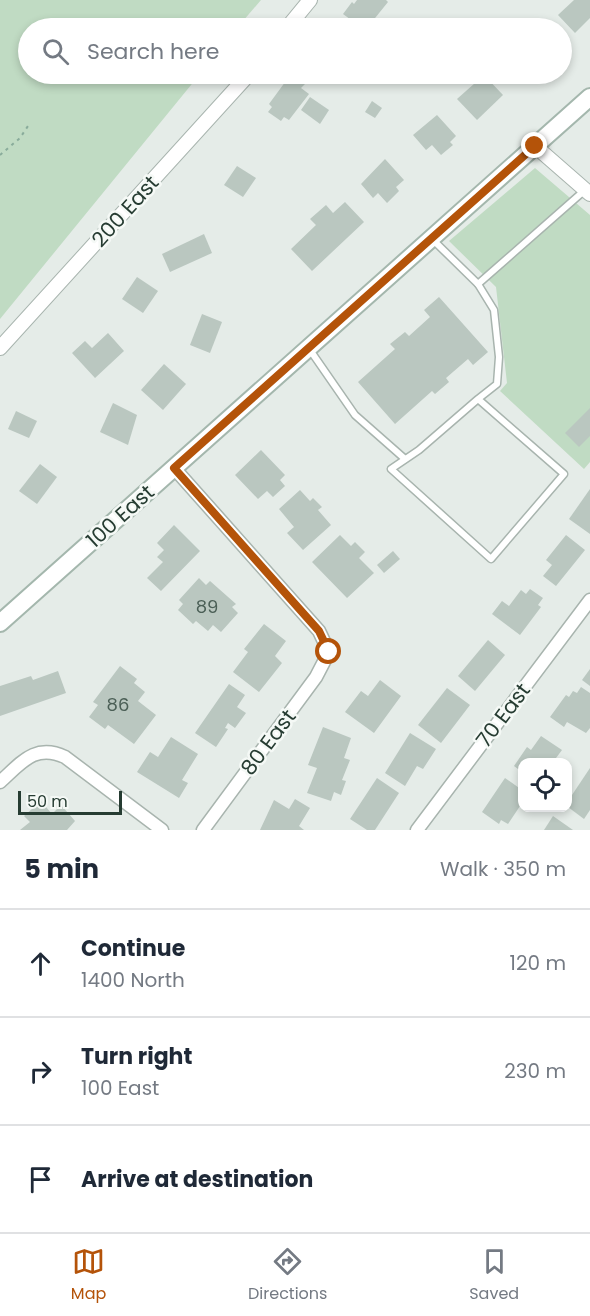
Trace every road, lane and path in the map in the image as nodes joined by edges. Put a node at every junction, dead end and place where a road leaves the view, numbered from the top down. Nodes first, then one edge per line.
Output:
1 (310, 0) edge
2 (295, 18) edge
3 (240, 84) edge
4 (590, 97) edge
5 (28, 126) dead end
6 (535, 146) junction
7 (0, 155) edge
8 (588, 192) edge
9 (432, 238) junction
10 (478, 284) junction
11 (0, 348) edge
12 (309, 348) junction
13 (478, 399) junction
14 (405, 459) junction
15 (174, 468) junction
16 (590, 600) edge
17 (0, 623) edge
18 (0, 783) edge
19 (162, 830) edge
20 (203, 830) edge
21 (417, 830) edge

1 - 2 street
3 - 11 street, 200 East
4 - 6 main road, 100 East
5 - 7 path
6 - 8 street
6 - 9 main road, 100 East
8 - 10 lane
9 - 10 lane
9 - 12 main road, 100 East
10 - 13 lane
12 - 14 lane
12 - 15 main road, 100 East
13 - 14 lane
13 - 14 lane
15 - 17 main road, 100 East
15 - 20 street, 80 East
16 - 21 street, 70 East
18 - 19 street

